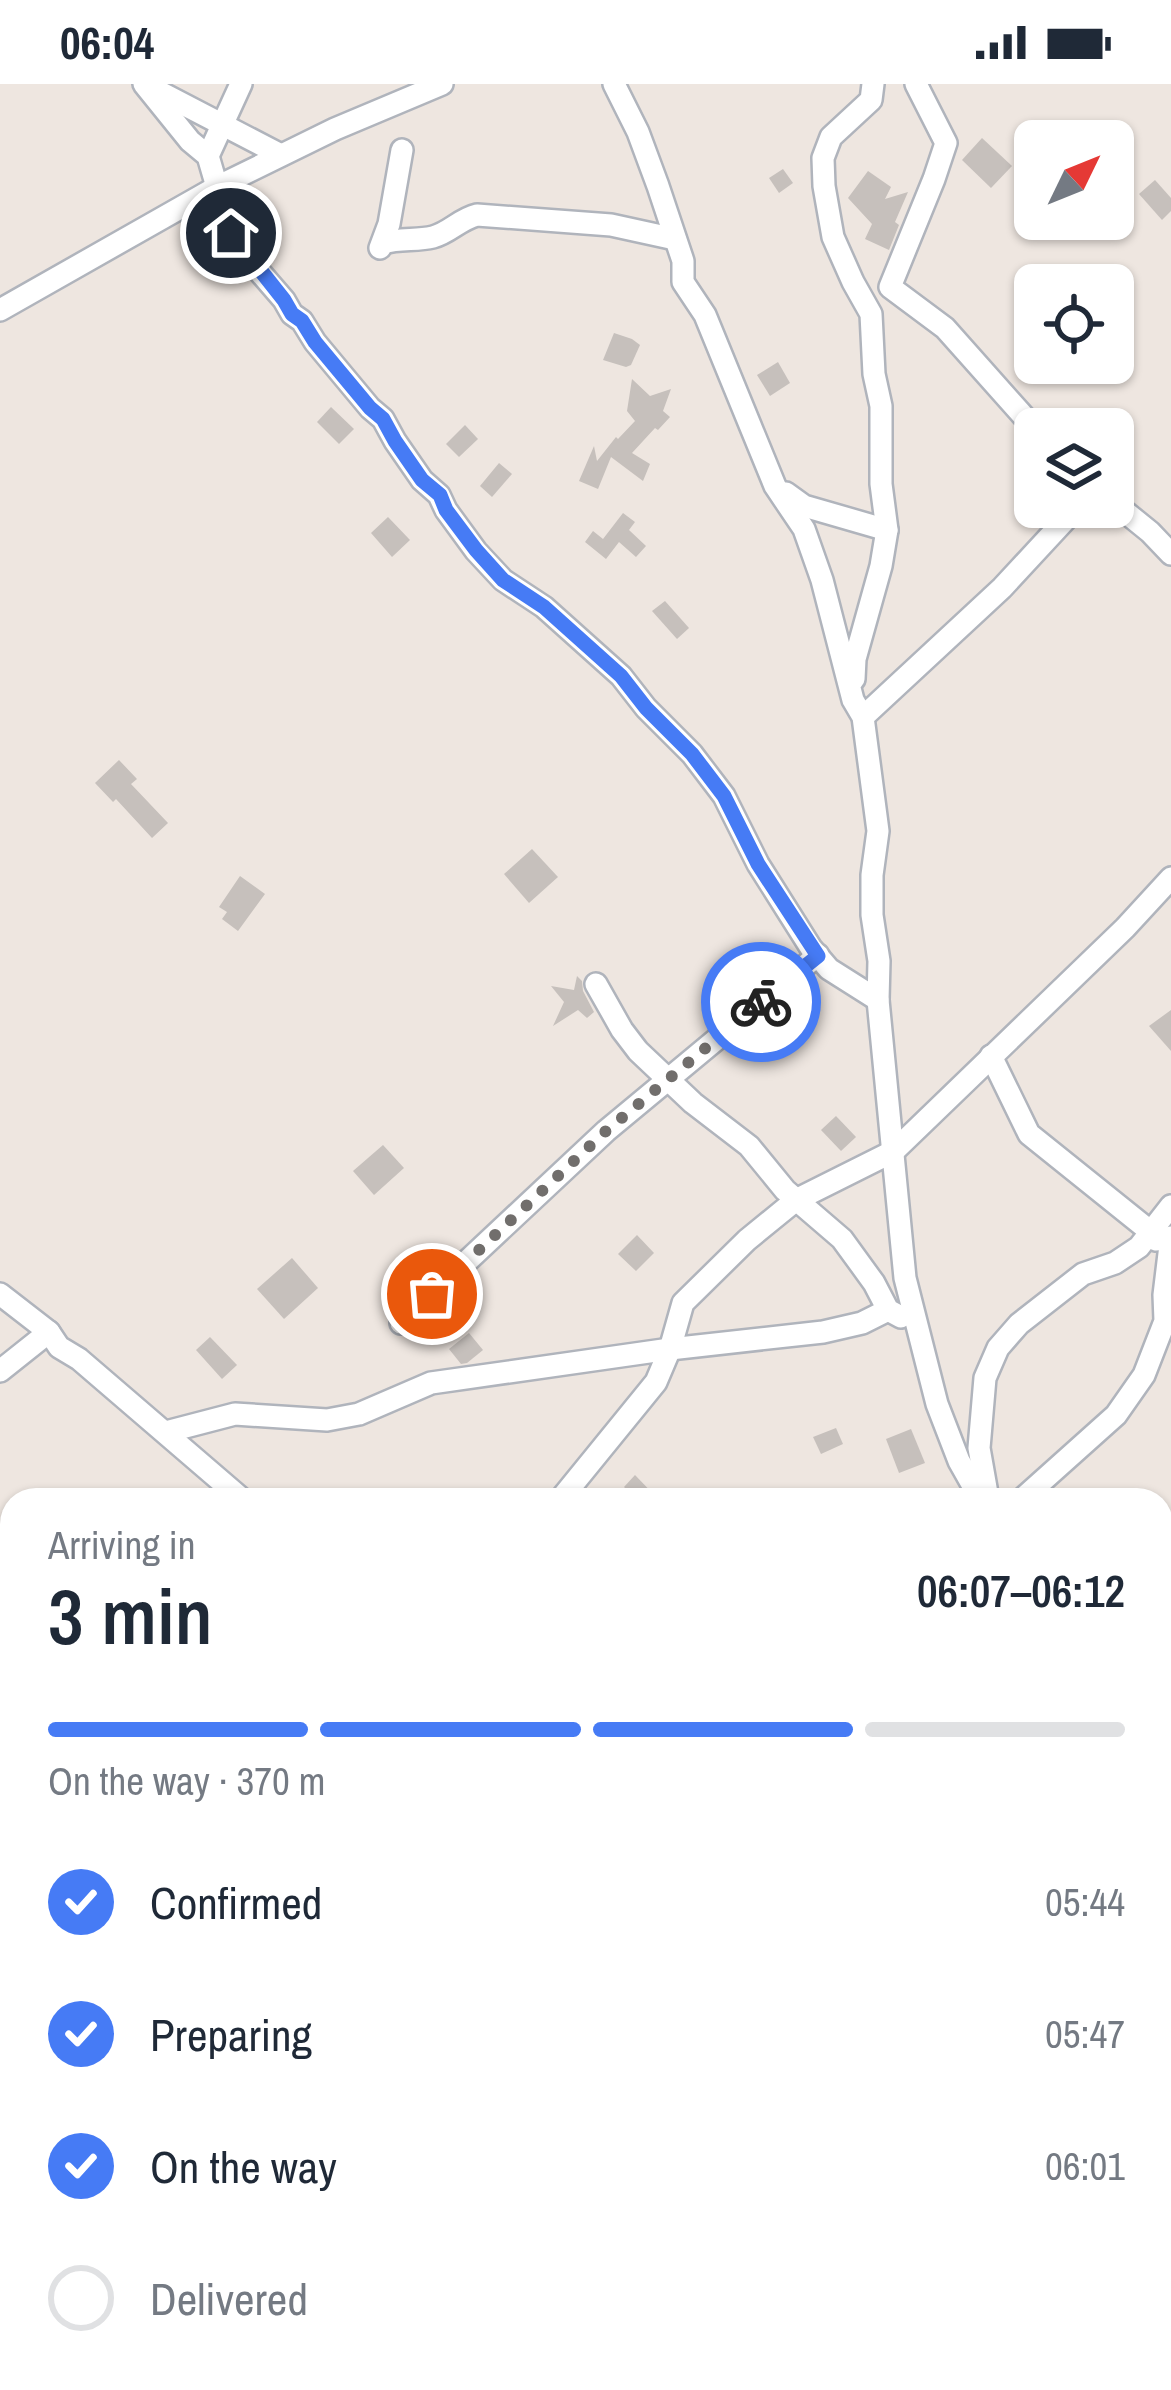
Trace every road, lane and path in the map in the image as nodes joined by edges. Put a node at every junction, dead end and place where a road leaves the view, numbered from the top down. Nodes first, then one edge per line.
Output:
1 (241, 84) edge
2 (442, 84) edge
3 (614, 84) edge
4 (873, 84) edge
5 (916, 84) edge
6 (223, 125) junction
7 (402, 150) dead end
8 (208, 155) junction
9 (281, 155) junction
10 (217, 187) junction
11 (675, 239) junction
12 (4, 305) edge
13 (1016, 408) edge
14 (775, 486) junction
15 (1134, 519) edge
16 (1058, 528) edge
17 (887, 530) junction
18 (1171, 554) edge
19 (858, 709) junction
20 (1171, 878) edge
21 (818, 956) junction
22 (596, 984) dead end
23 (878, 1000) junction
24 (992, 1056) junction
25 (668, 1078) junction
26 (894, 1151) junction
27 (796, 1200) junction
28 (1171, 1206) edge
29 (1165, 1246) edge
30 (0, 1294) edge
31 (888, 1310) junction
32 (400, 1323) dead end
33 (918, 1324) junction
34 (49, 1332) junction
35 (670, 1348) junction
36 (0, 1371) edge
37 (166, 1432) junction
38 (229, 1488) edge
39 (570, 1488) edge
40 (977, 1488) edge
41 (984, 1488) edge
42 (1034, 1488) edge

1 - 6 street
2 - 9 street
3 - 11 street
4 - 17 street
5 - 13 street
6 - 8 street
6 - 8 street
6 - 9 street
7 - 11 street
8 - 10 street
9 - 10 street
10 - 12 street
10 - 21 street
11 - 14 street
14 - 17 street
14 - 19 street
15 - 18 street
16 - 19 street
17 - 19 street
19 - 23 street
20 - 24 street
21 - 23 street
21 - 25 street
22 - 25 street
23 - 26 street
24 - 26 street
24 - 29 street
25 - 27 street
25 - 32 street
26 - 27 street
26 - 33 street
27 - 31 street
27 - 35 street
28 - 29 street
29 - 41 street
29 - 42 street
30 - 34 street
31 - 33 street
31 - 35 street
33 - 40 street
34 - 36 street
34 - 37 street
35 - 37 street
35 - 39 street
37 - 38 street

